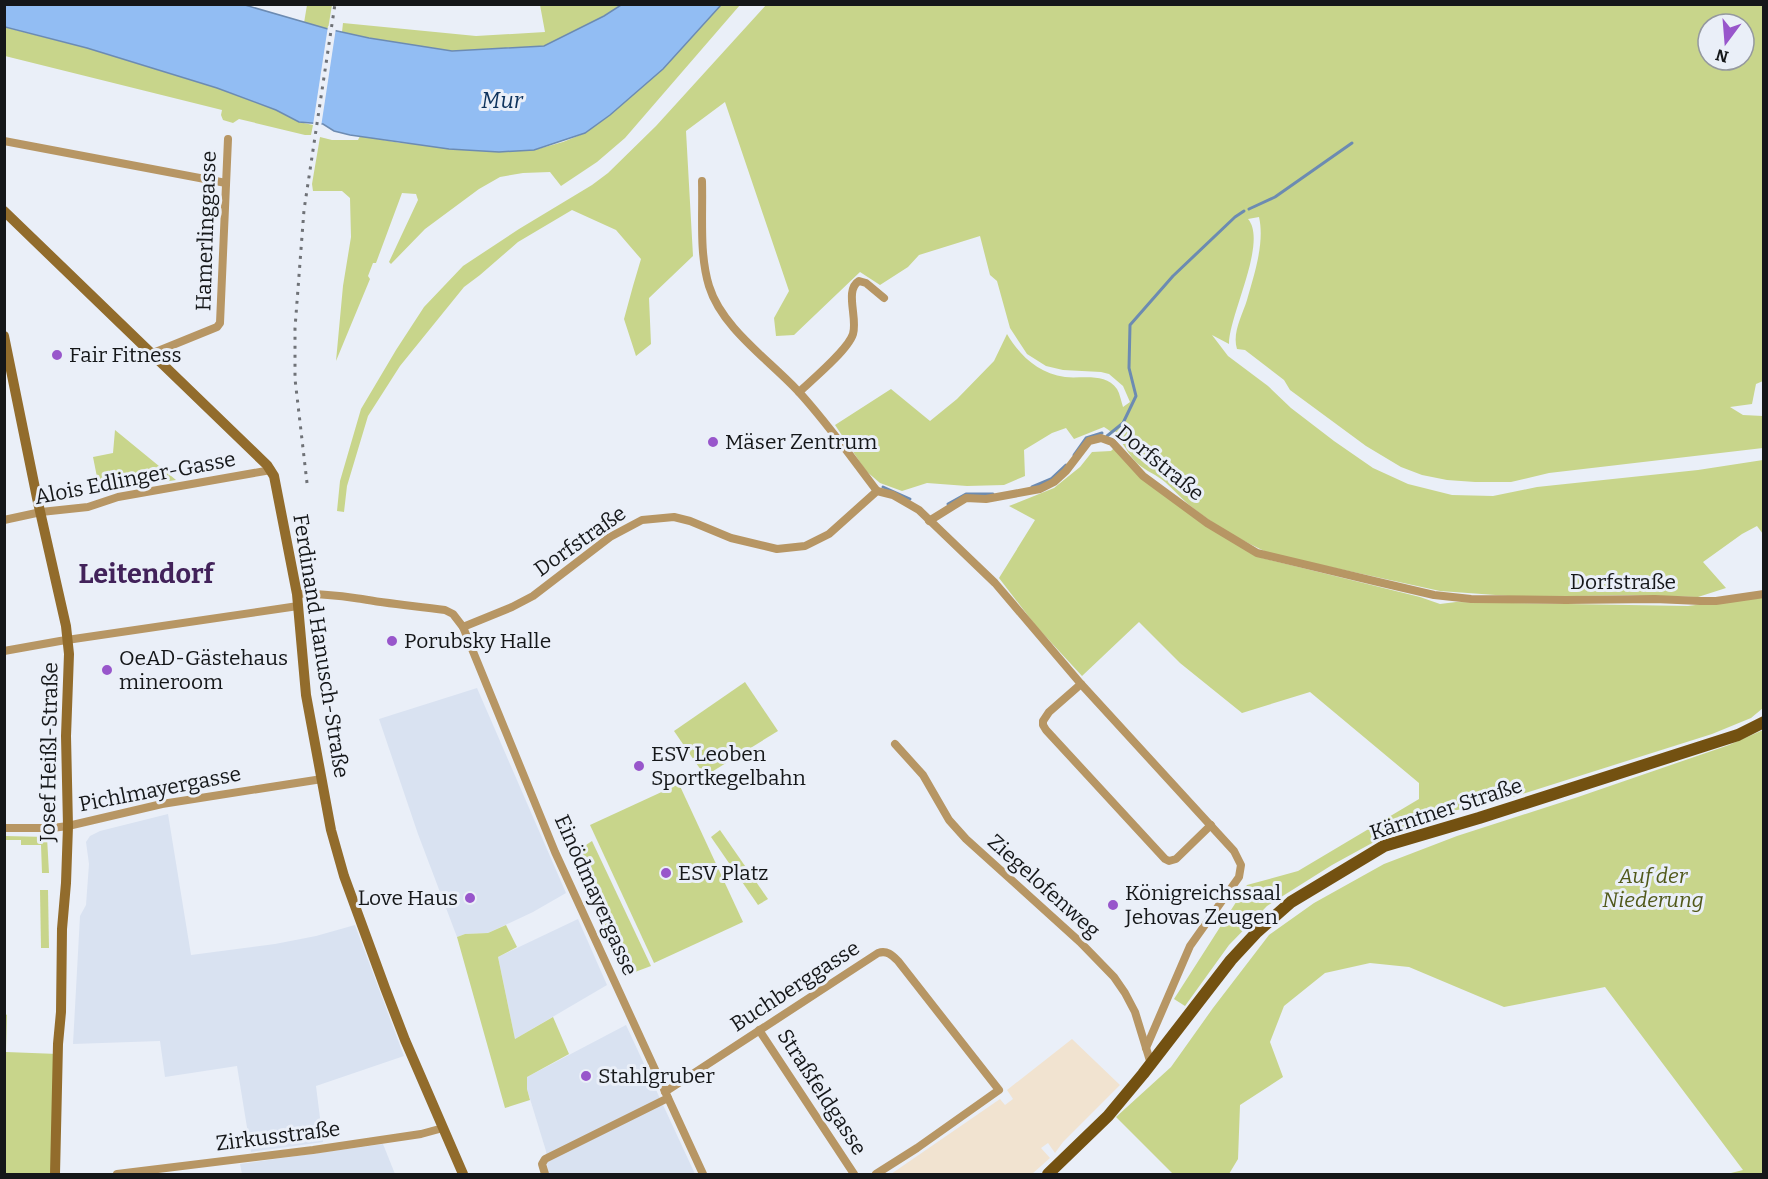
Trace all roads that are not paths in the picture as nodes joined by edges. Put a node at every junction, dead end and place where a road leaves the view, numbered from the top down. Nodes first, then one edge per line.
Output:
1 (228, 139) dead end
2 (4, 141) edge
3 (702, 181) dead end
4 (226, 183) junction
5 (4, 211) edge
6 (884, 298) dead end
7 (4, 336) edge
8 (153, 353) junction
9 (799, 392) junction
10 (271, 470) junction
11 (877, 491) junction
12 (41, 513) junction
13 (4, 520) edge
14 (929, 521) junction
15 (297, 594) junction
16 (1764, 594) edge
17 (298, 606) junction
18 (463, 627) junction
19 (68, 640) junction
20 (4, 651) edge
21 (1081, 684) junction
22 (1764, 722) edge
23 (895, 744) dead end
24 (322, 779) junction
25 (1210, 825) junction
26 (68, 826) junction
27 (4, 828) edge
28 (759, 1030) junction
29 (1146, 1048) junction
30 (1151, 1064) junction
31 (667, 1095) junction
32 (443, 1128) junction
33 (171, 1171) edge
34 (55, 1174) edge
35 (117, 1174) edge
36 (463, 1174) edge
37 (545, 1174) edge
38 (703, 1174) edge
39 (854, 1174) edge
40 (876, 1174) edge
41 (1048, 1174) edge

1 - 4 street, Hamerlinggasse
2 - 4 street
3 - 9 street
4 - 8 street, Hamerlinggasse
5 - 8 street, Ferdinand Hanusch-Straße
6 - 9 street
7 - 12 street, Josef Heißl-Straße
8 - 10 street, Ferdinand Hanusch-Straße
9 - 11 street
10 - 12 street, Alois Edlinger-Gasse
10 - 15 street, Ferdinand Hanusch-Straße
11 - 14 street
11 - 18 street, Dorfstraße
12 - 13 street, Alois Edlinger-Gasse
12 - 19 street, Josef Heißl-Straße
14 - 16 street, Dorfstraße
14 - 21 street
15 - 17 street, Ferdinand Hanusch-Straße
15 - 18 street
17 - 19 street
17 - 24 street, Ferdinand Hanusch-Straße
18 - 31 street, Einödmayergasse
19 - 20 street
19 - 26 street, Josef Heißl-Straße
21 - 25 street
21 - 25 street
22 - 30 main road, Kärntner Straße
23 - 29 street, Ziegelofenweg
24 - 26 street, Pichlmayergasse
24 - 32 street, Ferdinand Hanusch-Straße
25 - 29 street
26 - 27 street, Pichlmayergasse
26 - 34 street, Josef Heißl-Straße
28 - 31 street, Buchberggasse
28 - 39 street, Straßfeldgasse
28 - 40 street, Buchberggasse
29 - 30 street, Ziegelofenweg
30 - 41 main road, Kärntner Straße
31 - 37 street, Buchberggasse
31 - 38 street, Einödmayergasse
32 - 33 street, Zirkusstraße
32 - 36 street, Ferdinand Hanusch-Straße
33 - 35 street, Zirkusstraße

